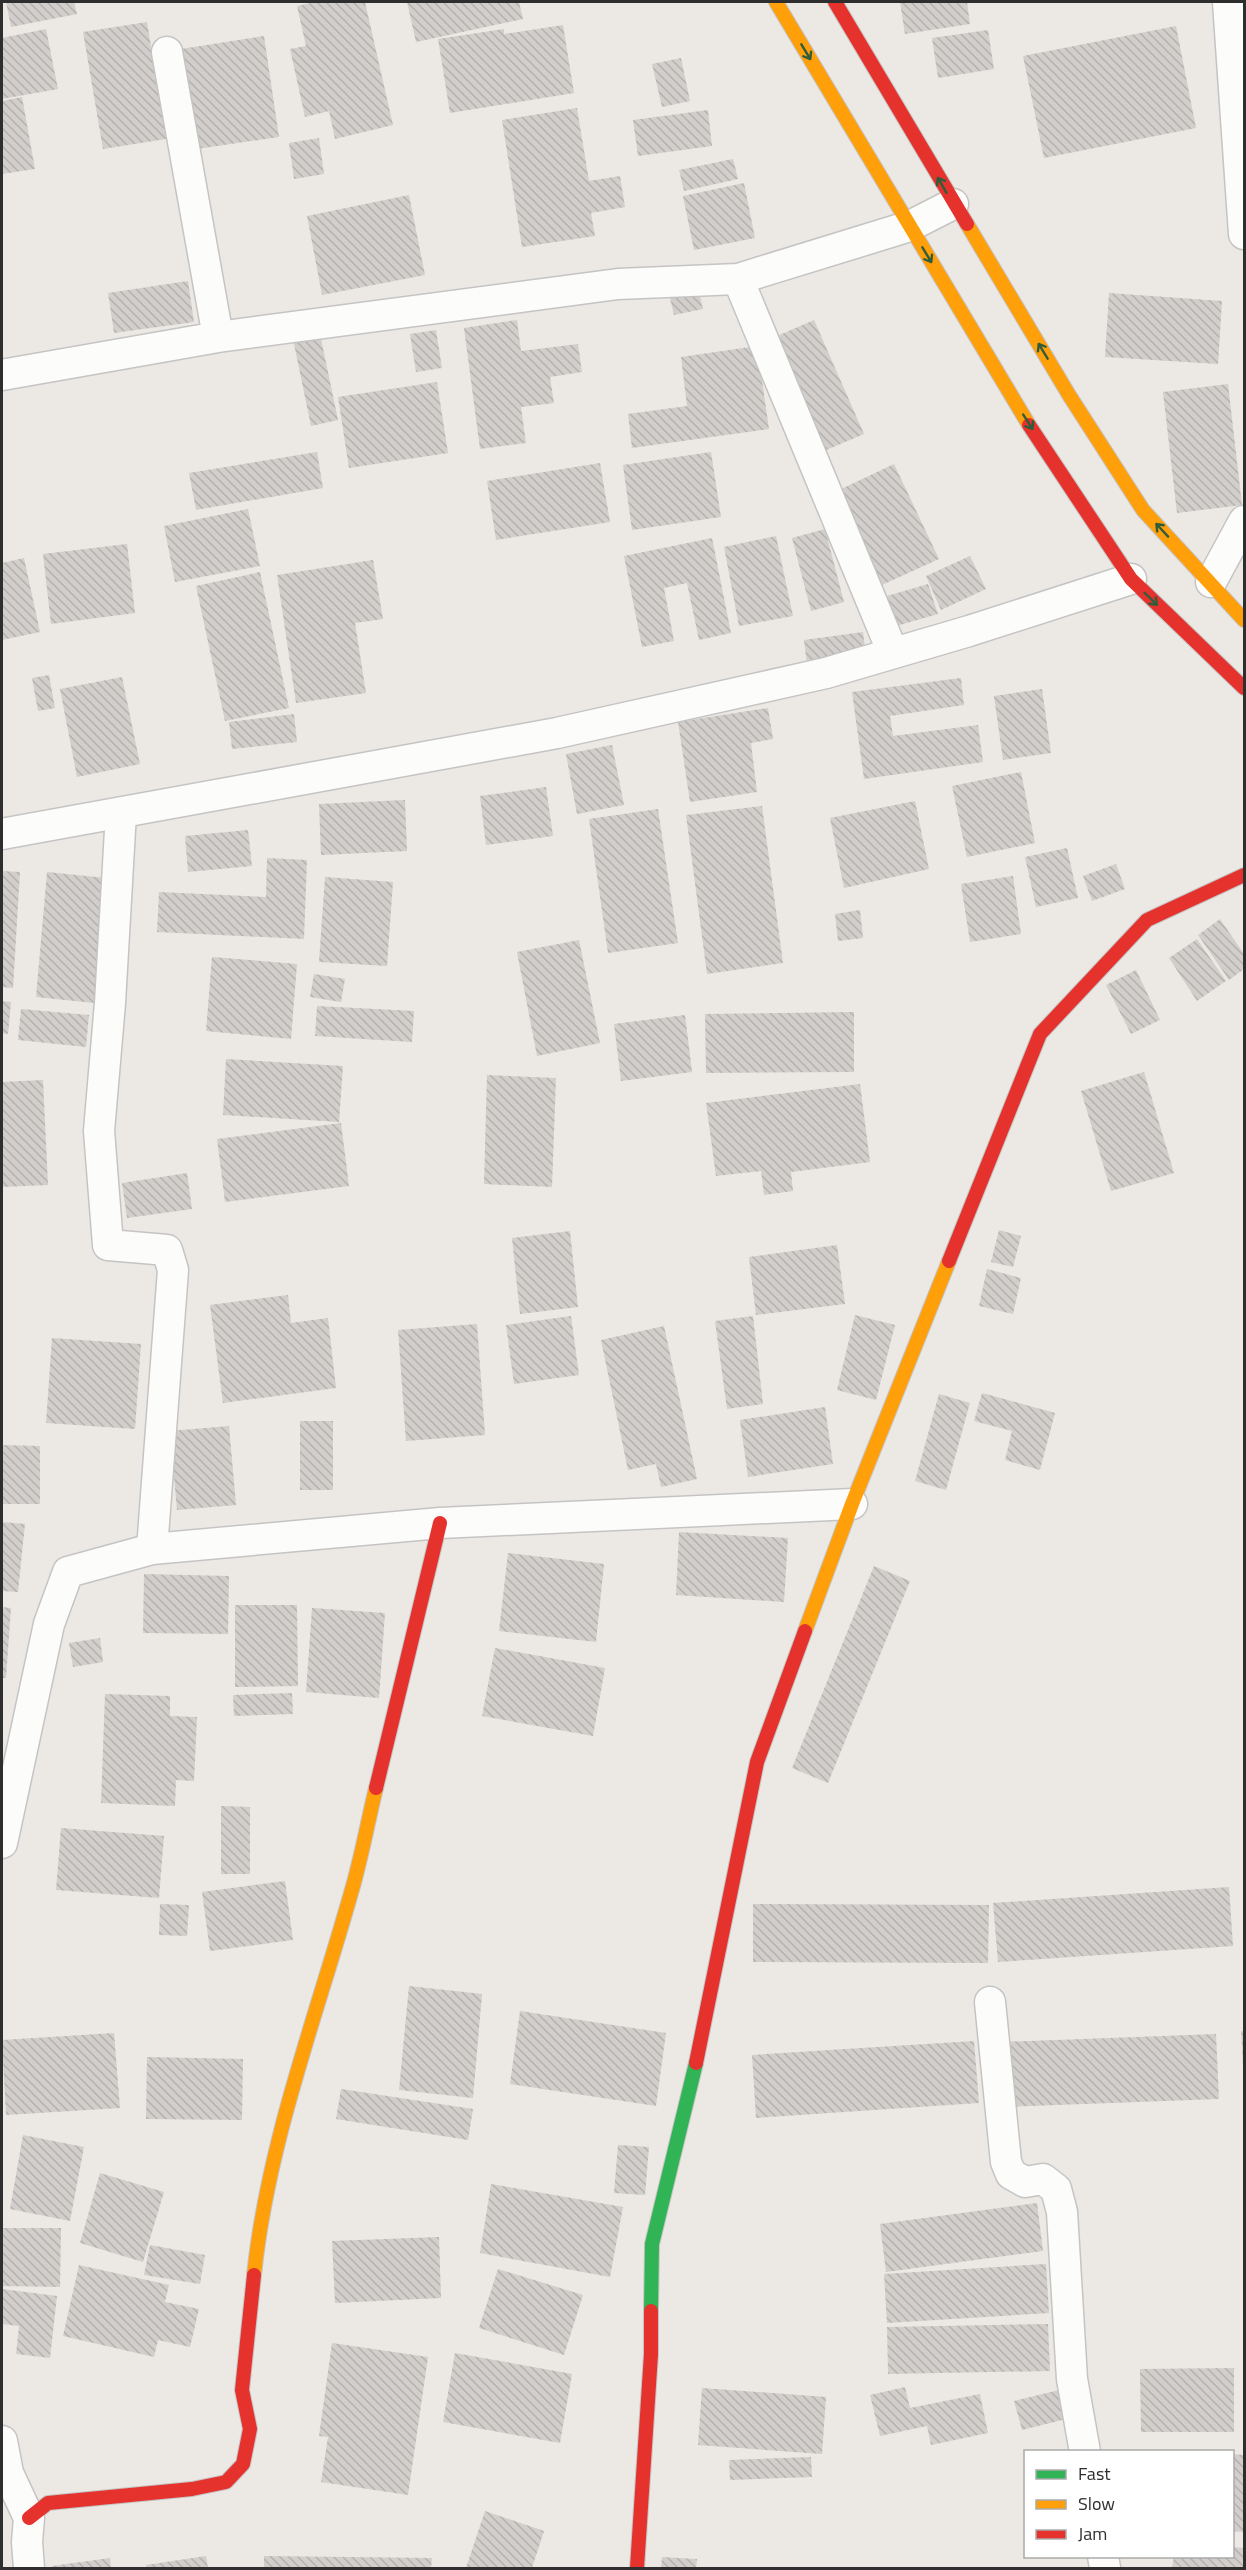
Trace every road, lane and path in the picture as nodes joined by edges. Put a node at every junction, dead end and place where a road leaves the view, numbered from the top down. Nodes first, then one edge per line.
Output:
1 (776, 2) edge
2 (835, 2) edge
3 (1228, 2) edge
4 (167, 52) dead end
5 (953, 204) junction
6 (910, 226) junction
7 (1245, 234) edge
8 (738, 279) junction
9 (218, 337) junction
10 (2, 375) edge
11 (1245, 521) edge
12 (1131, 579) junction
13 (1211, 582) junction
14 (1245, 620) edge
15 (893, 654) junction
16 (1245, 688) edge
17 (121, 813) junction
18 (2, 834) edge
19 (1245, 875) edge
20 (852, 1504) junction
21 (440, 1523) junction
22 (152, 1549) junction
23 (2, 1843) edge
24 (990, 2002) dead end
25 (2, 2441) edge
26 (1085, 2450) edge
27 (29, 2518) junction
28 (29, 2568) edge
29 (637, 2568) edge

1 -> 6 street
5 -> 2 street
3 - 7 street
4 - 9 street
5 - 6 street
13 -> 5 street
6 - 8 street
6 -> 12 street
8 - 9 street
8 - 15 street
9 - 10 street
11 - 13 street
12 - 15 street
12 -> 16 street
13 - 14 street
15 - 17 street
17 - 18 street
17 - 22 street
19 - 20 street
20 - 21 street
20 - 29 street
21 - 22 street
21 - 27 street
22 - 23 street
24 - 26 street
25 - 27 street
27 - 28 street

